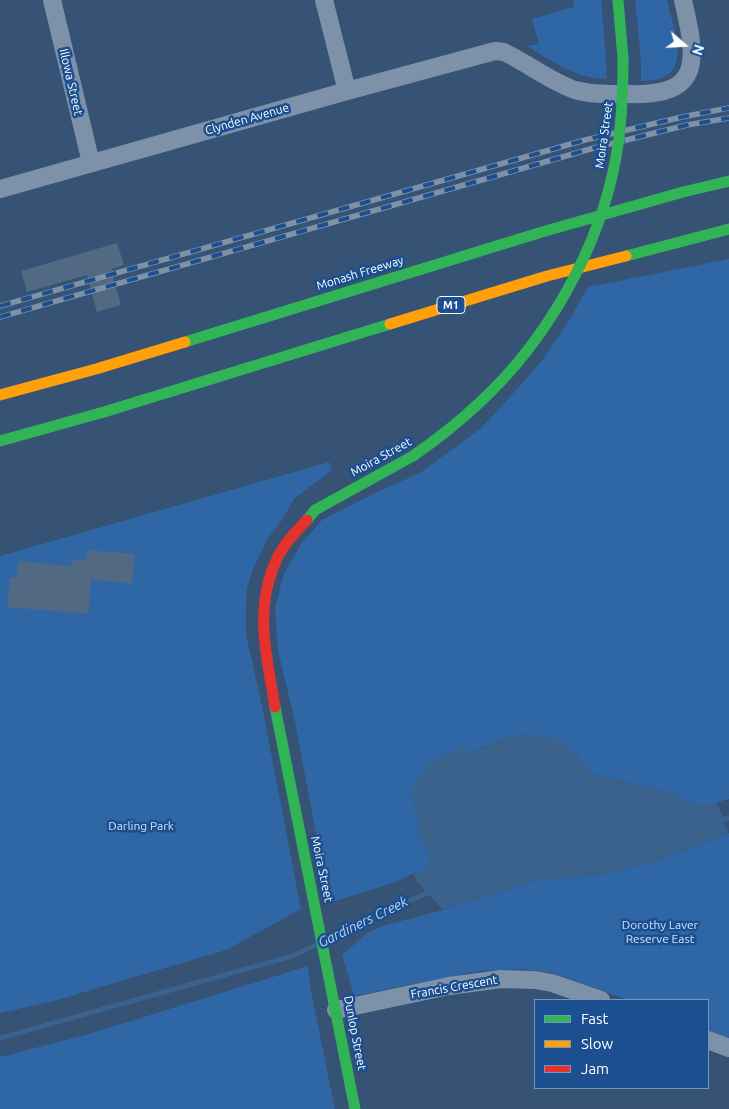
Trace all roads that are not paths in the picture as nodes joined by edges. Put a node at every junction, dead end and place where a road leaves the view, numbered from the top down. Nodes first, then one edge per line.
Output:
1 (52, 0) edge
2 (324, 0) edge
3 (618, 0) edge
4 (683, 0) edge
5 (347, 91) junction
6 (91, 163) junction
7 (729, 181) edge
8 (0, 189) edge
9 (729, 230) edge
10 (0, 395) edge
11 (0, 442) edge
12 (327, 963) joint
13 (598, 999) edge
14 (336, 1010) junction
15 (709, 1040) edge
16 (729, 1048) edge
17 (355, 1109) edge

1 - 6 street, Illowa Street
2 - 5 street
3 - 12 main road, Moira Street, bridge
4 - 5 street, Clynden Avenue
5 - 6 street, Clynden Avenue
6 - 8 street, Clynden Avenue
7 - 10 main road, Monash Freeway
9 - 11 main road, M1
12 - 14 main road, Dunlop Street
13 - 14 street, Francis Crescent
14 - 17 main road, Dunlop Street
15 - 16 street

